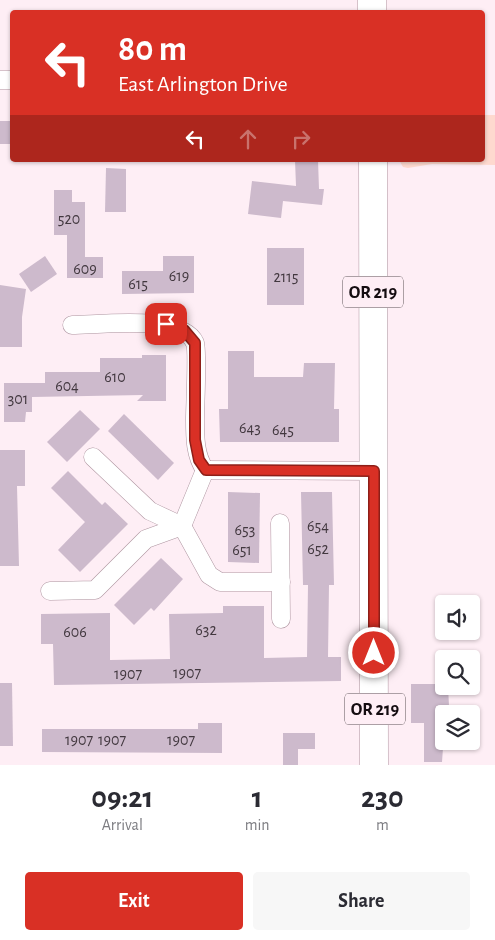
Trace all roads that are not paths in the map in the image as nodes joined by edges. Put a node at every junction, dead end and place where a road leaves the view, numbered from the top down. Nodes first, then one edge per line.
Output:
1 (372, 162) edge
2 (72, 325) dead end
3 (93, 457) dead end
4 (206, 470) junction
5 (374, 471) junction
6 (280, 523) dead end
7 (182, 526) junction
8 (281, 582) junction
9 (50, 591) dead end
10 (281, 619) dead end
11 (374, 765) edge

1 - 5 main road, OR 219
2 - 4 street
3 - 7 street
4 - 5 street
4 - 7 street
5 - 11 main road, OR 219
6 - 8 street
7 - 8 street
7 - 9 street
8 - 10 street

